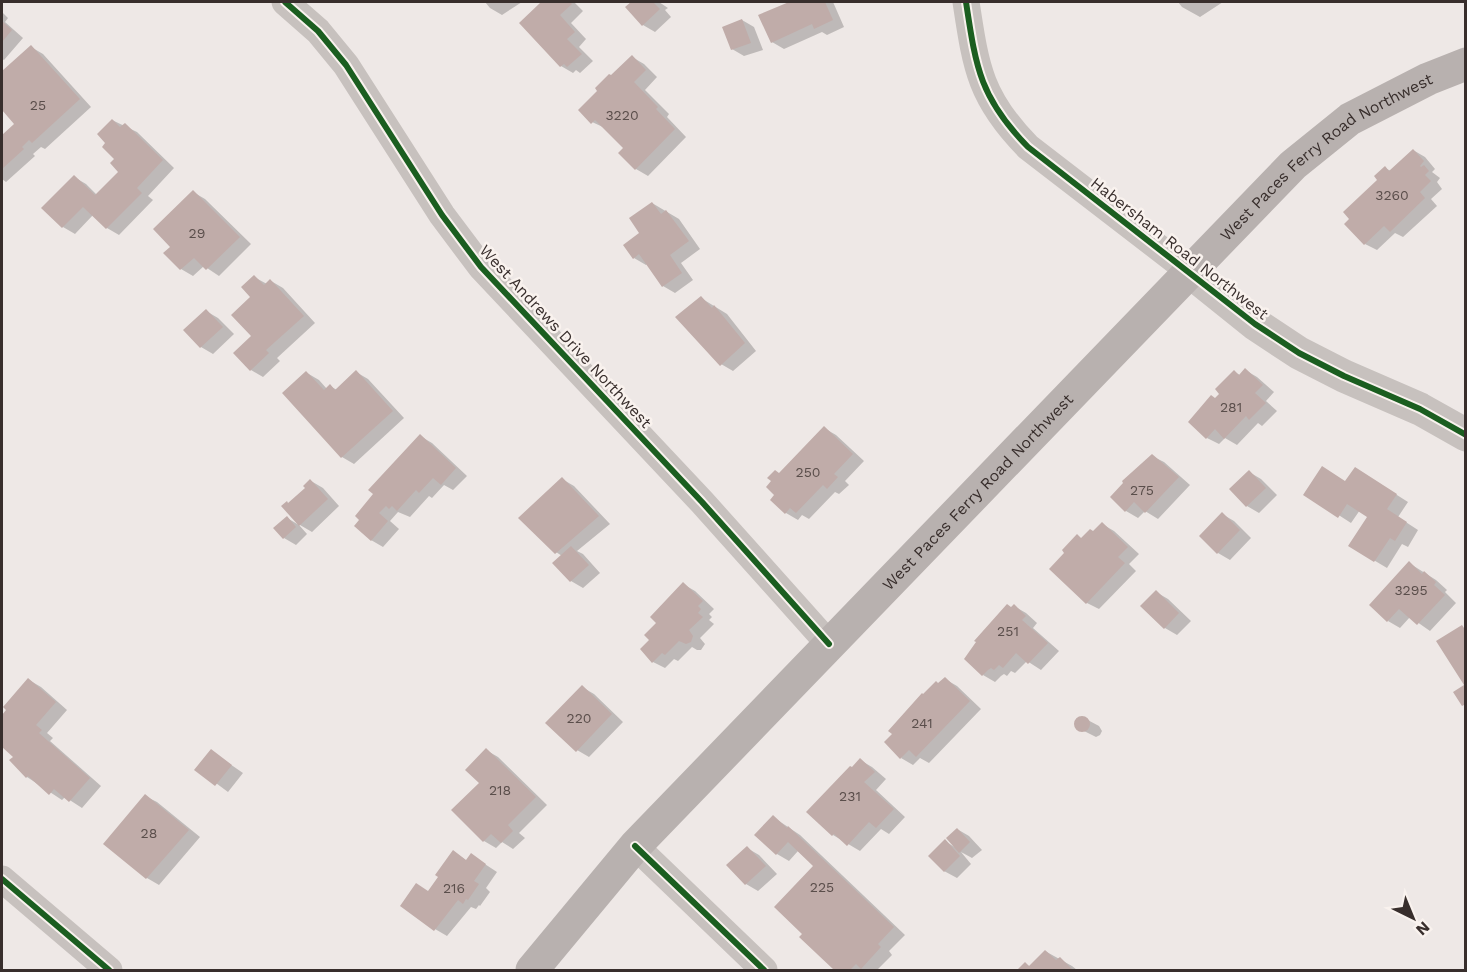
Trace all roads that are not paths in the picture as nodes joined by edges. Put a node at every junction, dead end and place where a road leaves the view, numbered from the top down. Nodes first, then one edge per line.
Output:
1 (285, 2) edge
2 (966, 2) edge
3 (1466, 63) edge
4 (1190, 272) junction
5 (1466, 435) edge
6 (829, 644) junction
7 (636, 846) junction
8 (2, 879) edge
9 (109, 970) edge
10 (532, 970) edge
11 (764, 970) edge

1 - 6 street, West Andrews Drive Northwest
2 - 4 street, Habersham Road Northwest
3 - 4 main road, West Paces Ferry Road Northwest
4 - 5 street, Habersham Road Northwest
4 - 6 main road, West Paces Ferry Road Northwest
6 - 7 main road, West Paces Ferry Road Northwest
7 - 10 main road, West Paces Ferry Road Northwest
7 - 11 street
8 - 9 street

